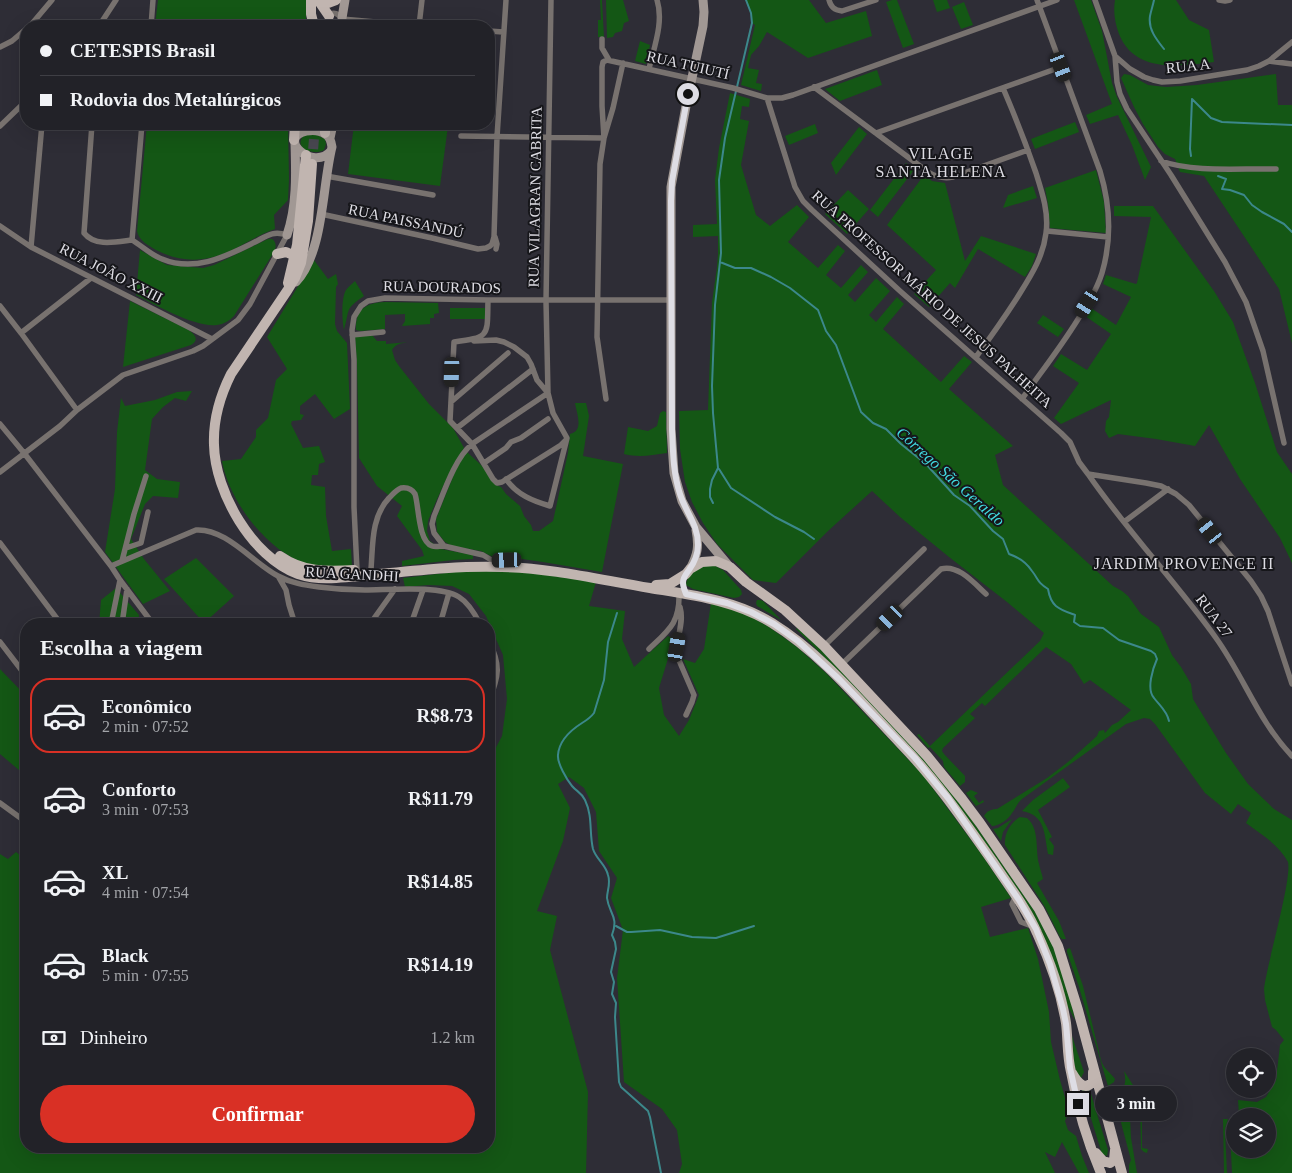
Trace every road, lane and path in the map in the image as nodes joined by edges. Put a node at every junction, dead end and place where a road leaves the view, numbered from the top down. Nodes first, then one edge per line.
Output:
1 (52, 0) edge
2 (116, 0) edge
3 (311, 0) edge
4 (318, 0) edge
5 (336, 0) edge
6 (345, 0) edge
7 (422, 0) edge
8 (506, 0) edge
9 (551, 0) edge
10 (656, 0) edge
11 (703, 0) edge
12 (829, 0) edge
13 (876, 0) edge
14 (1037, 0) edge
15 (1057, 0) edge
16 (1095, 0) edge
17 (1218, 0) edge
18 (1230, 0) edge
19 (151, 1) edge
20 (1039, 7) junction
21 (323, 17) edge
22 (35, 20) edge
23 (104, 20) edge
24 (151, 20) edge
25 (340, 20) edge
26 (342, 20) edge
27 (420, 20) edge
28 (495, 31) edge
29 (503, 32) junction
30 (20, 35) edge
31 (602, 39) dead end
32 (1292, 42) edge
33 (0, 47) edge
34 (1115, 56) junction
35 (606, 60) junction
36 (1269, 61) junction
37 (623, 63) junction
38 (1292, 64) edge
39 (1061, 67) junction
40 (649, 69) junction
41 (692, 79) junction
42 (814, 87) junction
43 (1003, 88) junction
44 (767, 98) junction
45 (602, 106) junction
46 (20, 107) edge
47 (613, 108) junction
48 (0, 126) edge
49 (42, 130) edge
50 (92, 130) edge
51 (141, 130) edge
52 (295, 130) edge
53 (317, 130) edge
54 (323, 130) edge
55 (876, 133) junction
56 (461, 136) dead end
57 (498, 137) junction
58 (549, 138) junction
59 (604, 138) junction
60 (294, 142) junction
61 (1028, 150) junction
62 (331, 151) junction
63 (307, 158) junction
64 (1162, 161) junction
65 (296, 168) junction
66 (1276, 169) dead end
67 (326, 176) junction
68 (433, 195) dead end
69 (321, 214) junction
70 (0, 226) edge
71 (1047, 231) junction
72 (494, 233) junction
73 (287, 235) junction
74 (1108, 237) junction
75 (132, 240) junction
76 (32, 247) junction
77 (496, 248) dead end
78 (277, 254) junction
79 (295, 256) junction
80 (92, 278) junction
81 (287, 291) junction
82 (488, 300) junction
83 (546, 300) junction
84 (671, 300) junction
85 (597, 301) junction
86 (0, 306) edge
87 (383, 332) dead end
88 (22, 333) junction
89 (352, 335) junction
90 (212, 339) junction
91 (464, 340) junction
92 (508, 353) dead end
93 (976, 358) junction
94 (532, 369) junction
95 (548, 393) junction
96 (606, 399) dead end
97 (1022, 400) junction
98 (451, 402) junction
99 (77, 410) junction
100 (548, 419) dead end
101 (0, 424) edge
102 (457, 428) junction
103 (1057, 429) joint
104 (566, 440) junction
105 (1284, 443) dead end
106 (472, 444) junction
107 (24, 453) junction
108 (484, 462) junction
109 (0, 472) edge
110 (1088, 474) junction
111 (146, 476) dead end
112 (506, 479) junction
113 (1168, 489) junction
114 (226, 496) junction
115 (148, 512) dead end
116 (1124, 522) junction
117 (696, 527) junction
118 (0, 543) edge
119 (444, 546) junction
120 (126, 548) junction
121 (924, 549) dead end
122 (122, 561) junction
123 (493, 561) junction
124 (111, 566) junction
125 (730, 568) junction
126 (288, 569) junction
127 (356, 570) junction
128 (371, 570) junction
129 (688, 571) junction
130 (278, 576) junction
131 (120, 580) junction
132 (127, 589) junction
133 (395, 589) junction
134 (423, 590) junction
135 (449, 593) junction
136 (683, 594) junction
137 (986, 594) dead end
138 (680, 607) junction
139 (56, 618) edge
140 (112, 618) edge
141 (123, 618) edge
142 (149, 618) edge
143 (294, 618) edge
144 (374, 618) edge
145 (413, 618) edge
146 (442, 618) edge
147 (475, 618) edge
148 (0, 643) edge
149 (824, 646) junction
150 (649, 649) dead end
151 (495, 653) edge
152 (841, 665) junction
153 (20, 668) edge
154 (495, 682) edge
155 (1292, 684) edge
156 (686, 716) dead end
157 (1292, 755) edge
158 (0, 803) edge
159 (20, 818) edge
160 (1070, 1068) junction
161 (1093, 1068) junction
162 (1090, 1144) junction
163 (1115, 1149) junction
164 (1101, 1173) edge
165 (1122, 1173) edge

1 - 22 street
2 - 23 street
3 - 21 main road
4 - 5 main road
4 - 21 main road
5 - 21 street
6 - 26 main road
7 - 27 street
8 - 29 street
9 - 58 street, RUA VILAGRAN CABRITA
10 - 40 street
11 - 41 main road
12 - 13 street
14 - 20 street
15 - 20 street
16 - 34 street
17 - 18 street
19 - 24 street
20 - 39 street
20 - 42 street
21 - 25 street
28 - 29 street
29 - 57 street
30 - 33 street
31 - 35 street
32 - 36 street, RUA A
34 - 36 street, RUA A
34 - 64 street
35 - 37 street, RUA TUIUTÍ
35 - 45 street
36 - 38 street
37 - 40 street, RUA TUIUTÍ
37 - 47 street
39 - 43 street
39 - 74 street
40 - 41 street, RUA TUIUTÍ
41 - 44 street, RUA TUIUTÍ
41 - 84 main road
42 - 44 street
42 - 55 street
43 - 55 street
43 - 61 street
44 - 93 street, RUA PROFESSOR MÁRIO DE JESUS PALHEITA
45 - 47 street
45 - 59 street
46 - 48 street
47 - 59 street
49 - 76 street
50 - 75 street
51 - 75 street
52 - 60 main road
53 - 60 main road
54 - 62 main road
55 - 61 street
56 - 57 street
57 - 58 street
57 - 72 street
58 - 59 street
58 - 83 street, RUA VILAGRAN CABRITA
59 - 85 street
60 - 63 main road
60 - 65 main road
61 - 71 street
62 - 63 main road
62 - 67 main road
63 - 65 main road
63 - 79 main road
63 - 81 main road
64 - 66 street
64 - 105 street
65 - 73 main road
67 - 68 street
67 - 69 main road
69 - 72 street, RUA PAISSANDÚ
69 - 81 main road
70 - 76 street, RUA JOÃO XXIII
71 - 74 street
71 - 93 street
72 - 77 street
73 - 75 street
73 - 78 street
74 - 97 street
76 - 80 street, RUA JOÃO XXIII
78 - 79 main road
78 - 90 street
79 - 81 main road
80 - 88 street
80 - 90 street, RUA JOÃO XXIII
81 - 114 main road
82 - 83 street, RUA DOURADOS
82 - 89 street, RUA DOURADOS
82 - 91 street
83 - 85 street, RUA DOURADOS
83 - 95 street, RUA VILAGRAN CABRITA
84 - 85 street, RUA DOURADOS
84 - 117 main road
85 - 96 street
86 - 88 street
87 - 89 street
88 - 99 street
89 - 127 street, RUA DOURADOS
90 - 99 street
91 - 94 street
91 - 98 street
92 - 98 street
93 - 97 street, RUA PROFESSOR MÁRIO DE JESUS PALHEITA
94 - 95 street
94 - 102 street
95 - 104 street
95 - 106 street
97 - 103 street, RUA PROFESSOR MÁRIO DE JESUS PALHEITA
98 - 102 street
99 - 107 street
100 - 108 street
101 - 107 street
102 - 106 street
103 - 110 street, RUA 27
104 - 112 street
104 - 112 street
106 - 108 street
106 - 119 street
107 - 109 street
107 - 124 street
108 - 112 street
110 - 113 street
110 - 116 street, RUA 27
111 - 120 street
113 - 116 street
113 - 155 street
114 - 126 main road
114 - 127 main road
115 - 120 street
116 - 157 street, RUA 27
117 - 125 main road
117 - 129 main road
118 - 139 street
119 - 123 street
119 - 128 street
120 - 122 street
121 - 149 street
122 - 124 street, RUA GANDHI
122 - 130 street, RUA GANDHI
123 - 128 main road
123 - 129 main road
124 - 131 street
125 - 129 main road
125 - 149 main road
126 - 130 street
126 - 136 main road
127 - 128 main road
129 - 136 main road
130 - 133 street, RUA GANDHI
130 - 143 street
131 - 132 street
131 - 140 street
132 - 141 street
132 - 142 street
133 - 134 street, RUA GANDHI
133 - 144 street
134 - 135 street, RUA GANDHI
134 - 145 street
135 - 146 street
135 - 147 street, RUA GANDHI
136 - 138 street
136 - 160 main road
137 - 152 street
138 - 150 street
138 - 156 street
148 - 153 street
149 - 152 main road
151 - 154 street
152 - 161 main road
158 - 159 street
160 - 161 main road
160 - 162 main road
161 - 163 main road
162 - 163 main road
162 - 164 main road
163 - 165 main road

